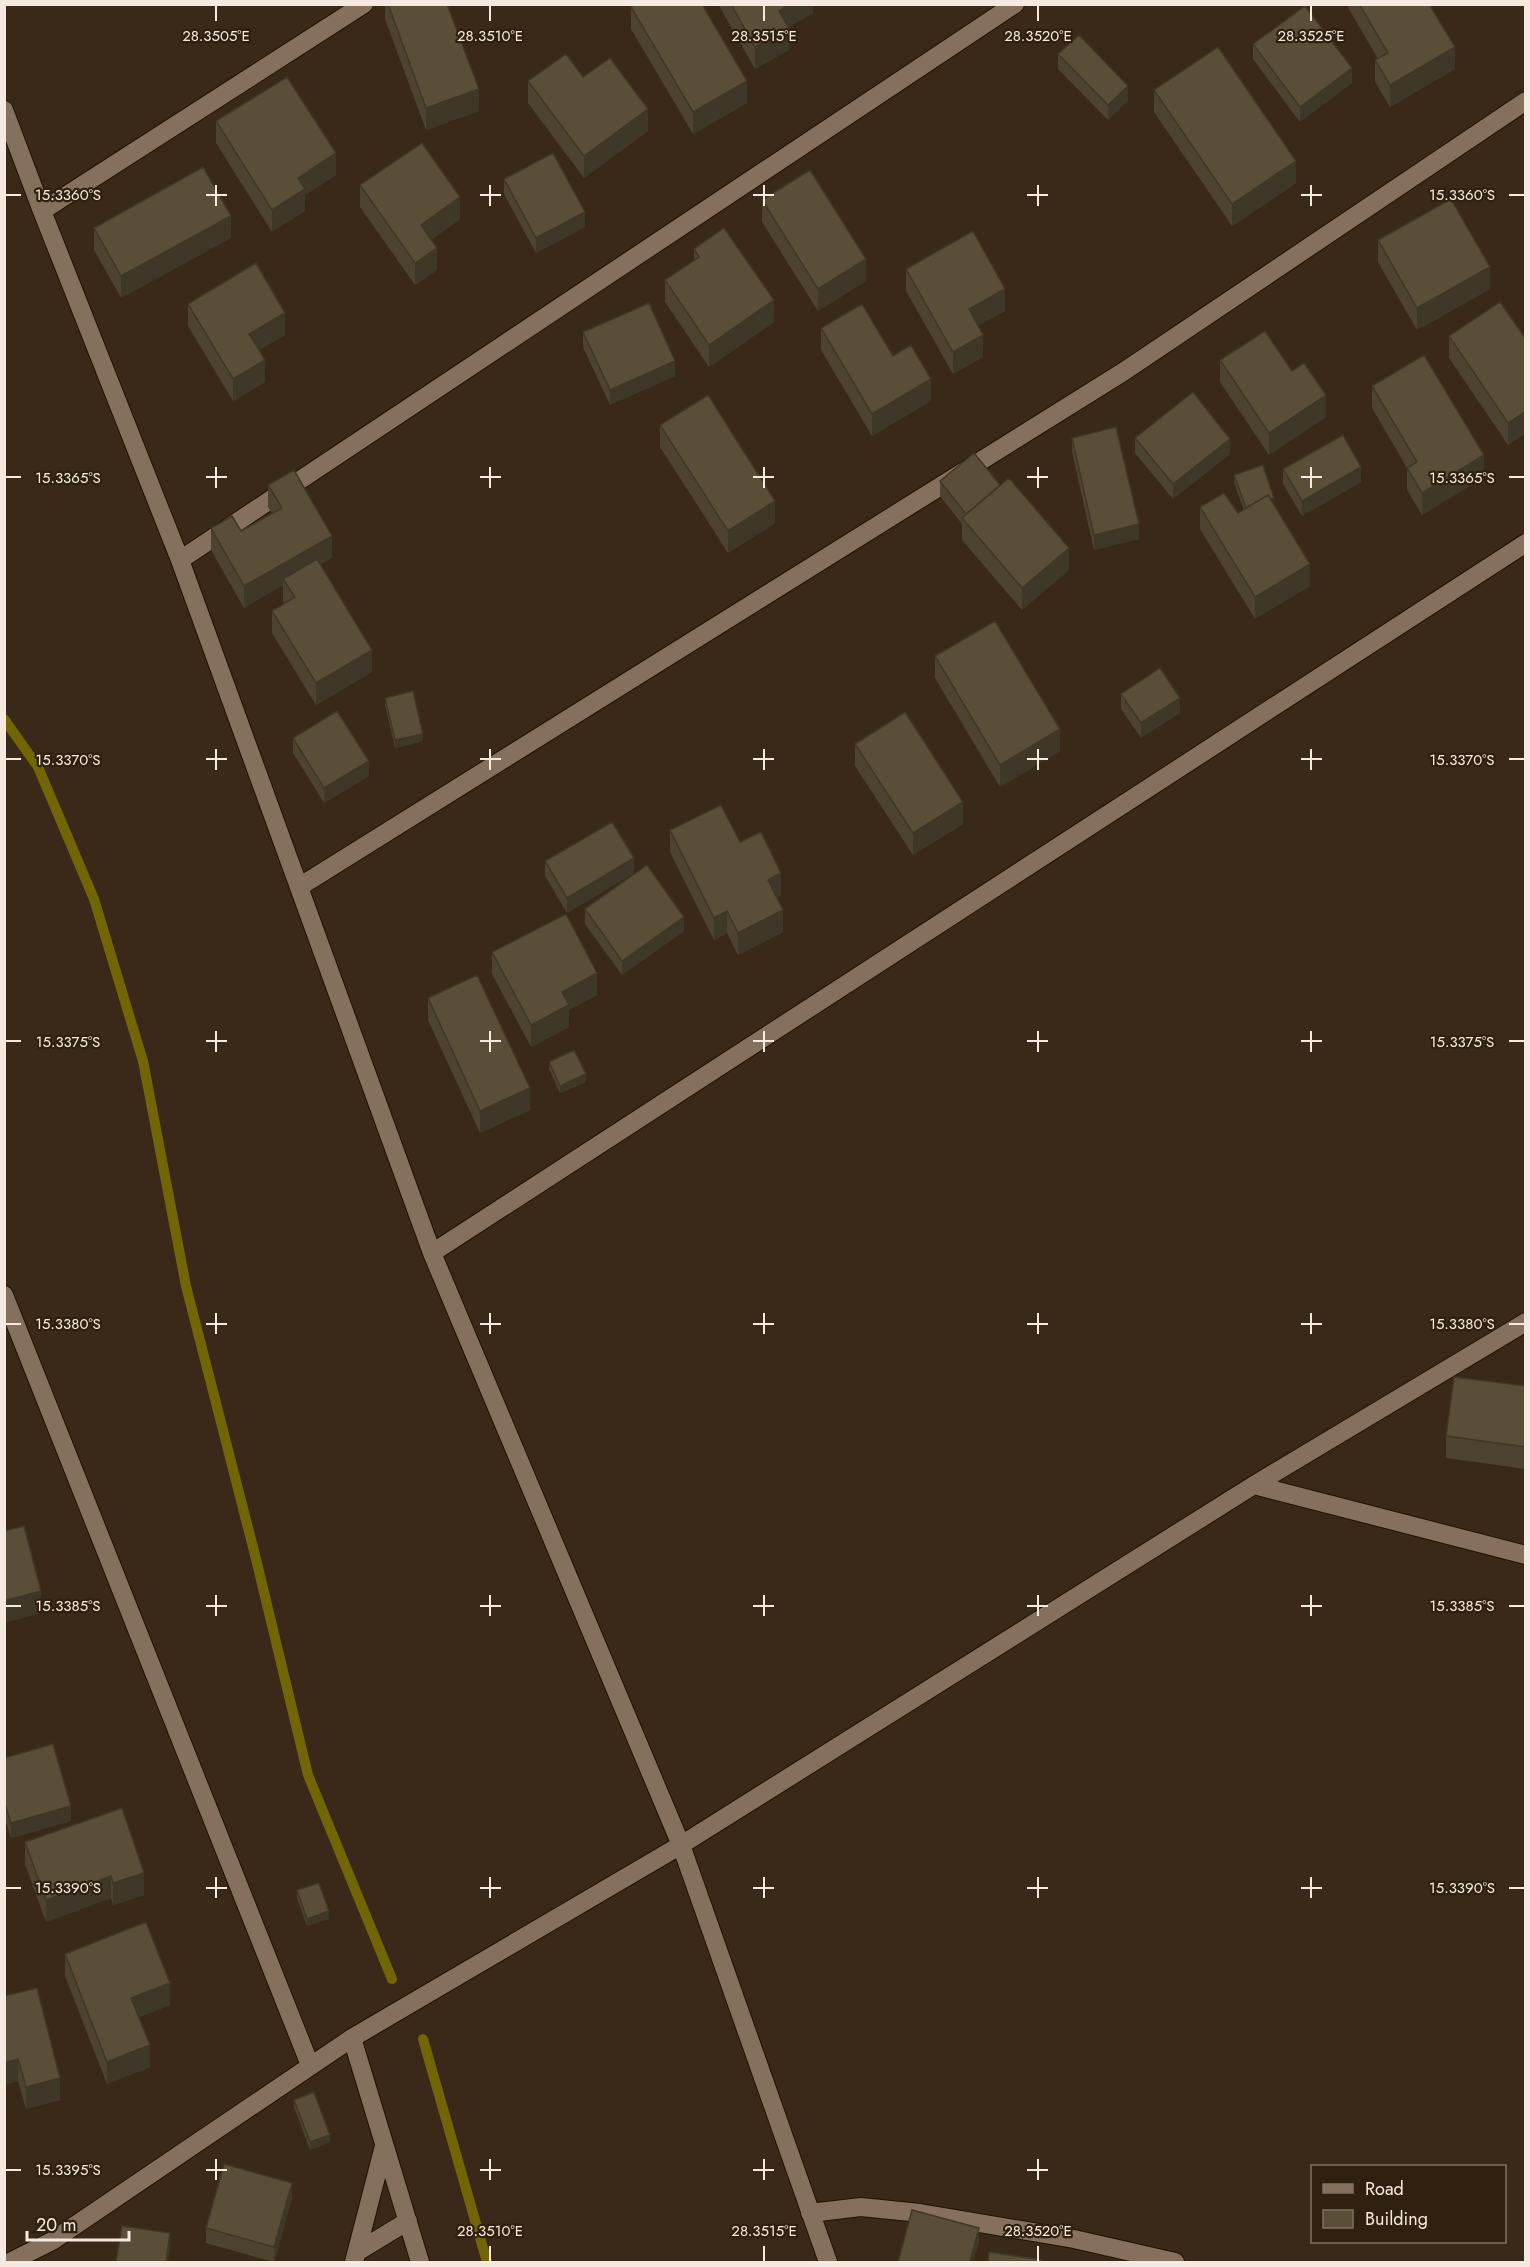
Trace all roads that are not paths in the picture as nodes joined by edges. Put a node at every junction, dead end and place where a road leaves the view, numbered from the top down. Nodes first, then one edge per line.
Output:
1 (364, 4) edge
2 (1015, 4) edge
3 (1526, 101) edge
4 (4, 110) edge
5 (42, 211) junction
6 (1526, 543) edge
7 (180, 560) junction
8 (299, 888) junction
9 (432, 1253) junction
10 (4, 1295) edge
11 (1526, 1322) edge
12 (1254, 1485) junction
13 (1526, 1555) edge
14 (681, 1845) junction
15 (352, 2038) junction
16 (310, 2065) junction
17 (384, 2144) junction
18 (810, 2213) junction
19 (408, 2221) junction
20 (52, 2241) junction
21 (356, 2257) edge
22 (10, 2262) edge
23 (46, 2262) edge
24 (420, 2262) edge
25 (828, 2262) edge
26 (1175, 2262) edge

1 - 5 street
2 - 7 street
3 - 8 street
4 - 5 street
5 - 7 street
6 - 9 street
7 - 8 street
8 - 9 street
9 - 14 street
10 - 16 street
11 - 12 street
12 - 13 street
12 - 14 street
14 - 15 street
14 - 18 street
15 - 16 street
15 - 17 street
16 - 20 street
17 - 19 street
17 - 21 street
18 - 25 street
18 - 26 street
19 - 21 street
19 - 24 street
20 - 22 street
20 - 23 street

